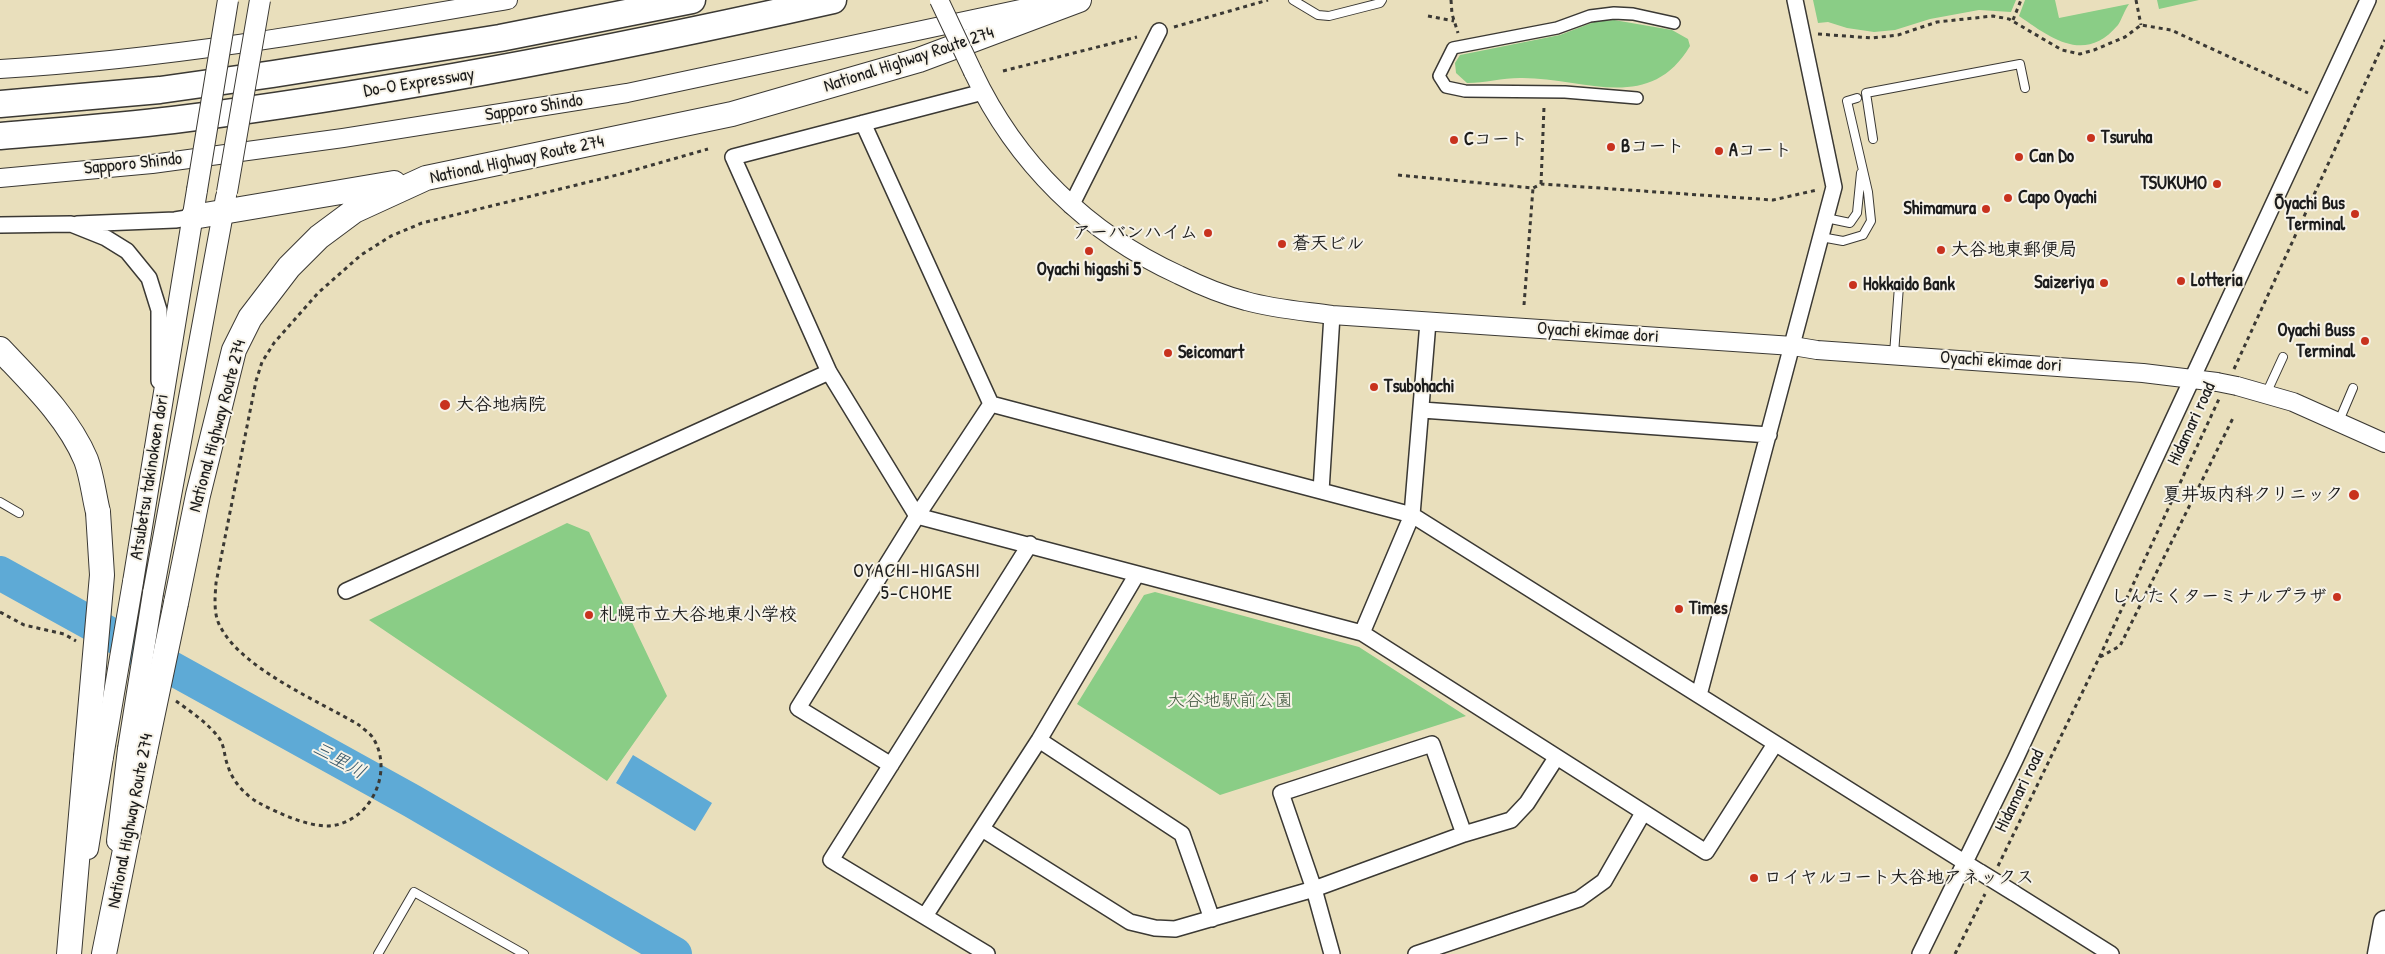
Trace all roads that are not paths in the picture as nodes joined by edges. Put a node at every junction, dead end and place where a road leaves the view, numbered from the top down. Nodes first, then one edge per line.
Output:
1 (228, 0) edge
2 (260, 0) edge
3 (508, 0) edge
4 (692, 0) edge
5 (833, 0) edge
6 (940, 0) edge
7 (1062, 0) edge
8 (1079, 0) edge
9 (1294, 0) edge
10 (1382, 0) edge
11 (1795, 0) edge
12 (2368, 0) edge
13 (1674, 23) dead end
14 (1159, 31) dead end
15 (0, 69) edge
16 (2025, 88) dead end
17 (982, 92) junction
18 (1637, 98) dead end
19 (1857, 98) dead end
20 (0, 104) edge
21 (863, 123) junction
22 (0, 136) edge
23 (1873, 139) dead end
24 (1861, 168) junction
25 (0, 178) edge
26 (426, 178) junction
27 (226, 202) junction
28 (1071, 206) junction
29 (193, 217) junction
30 (1826, 218) junction
31 (71, 224) junction
32 (0, 225) edge
33 (1821, 237) junction
34 (1899, 286) dead end
35 (1332, 315) junction
36 (1428, 322) junction
37 (1793, 346) junction
38 (0, 349) edge
39 (1894, 354) junction
40 (2283, 357) dead end
41 (830, 372) junction
42 (2193, 378) junction
43 (2353, 388) dead end
44 (2266, 394) junction
45 (991, 404) junction
46 (1422, 410) junction
47 (2339, 421) junction
48 (158, 425) junction
49 (1770, 435) junction
50 (2385, 443) edge
51 (1321, 491) junction
52 (0, 502) edge
53 (19, 513) dead end
54 (1412, 515) junction
55 (917, 516) junction
56 (1030, 544) junction
57 (1138, 574) junction
58 (346, 591) dead end
59 (1362, 633) junction
60 (1699, 695) junction
61 (1039, 740) junction
62 (1775, 744) junction
63 (137, 750) junction
64 (95, 757) junction
65 (1556, 758) junction
66 (891, 765) junction
67 (1643, 813) junction
68 (982, 829) junction
69 (1464, 834) junction
70 (1964, 862) junction
71 (1314, 889) junction
72 (925, 916) junction
73 (1212, 918) junction
74 (2385, 922) edge
75 (69, 954) edge
76 (104, 954) edge
77 (378, 954) edge
78 (524, 954) edge
79 (987, 954) edge
80 (1332, 954) edge
81 (1416, 954) edge
82 (1920, 954) edge
83 (2111, 954) edge
84 (2379, 954) edge

1 - 29 main road, Atsubetsu takinokoen dori, bridge
2 - 27 main road, Atsubetsu takinokoen dori, bridge
3 - 15 street
4 - 20 highway, Do-O Expressway
5 - 22 highway, Do-O Expressway
6 - 17 street, Oyachi ekimae dori, bridge
7 - 25 street, Sapporo Shindo
8 - 26 highway, National Highway Route 274
9 - 10 lane
11 - 30 street
12 - 42 street
13 - 18 street
14 - 28 street
16 - 23 lane
17 - 21 street
17 - 28 street, Oyachi ekimae dori
19 - 24 lane
21 - 41 street
21 - 45 street
24 - 30 lane
24 - 33 lane
26 - 27 highway
26 - 63 highway, National Highway Route 274, bridge
27 - 29 highway
27 - 63 main road, Atsubetsu takinokoen dori, bridge
28 - 35 street, Oyachi ekimae dori
29 - 31 street
29 - 48 main road, Atsubetsu takinokoen dori
30 - 33 street
31 - 32 street
31 - 48 street
33 - 37 street
34 - 39 lane
35 - 36 street, Oyachi ekimae dori
35 - 51 street
36 - 37 street, Oyachi ekimae dori
36 - 46 street
37 - 39 street, Oyachi ekimae dori
37 - 49 street
38 - 64 highway, bridge
39 - 42 street, Oyachi ekimae dori
40 - 44 lane
41 - 55 street
41 - 58 street
42 - 44 street, Oyachi ekimae dori
42 - 70 street
43 - 47 lane
44 - 47 street, Oyachi ekimae dori
45 - 51 street
45 - 55 street
46 - 49 street
46 - 54 street
47 - 50 street, Oyachi ekimae dori
48 - 64 main road, Atsubetsu takinokoen dori, bridge
49 - 60 street
51 - 54 street
52 - 53 lane
54 - 59 street
54 - 60 street
55 - 56 street
55 - 66 street
56 - 57 street
56 - 66 street
57 - 59 street
57 - 61 street
59 - 65 street
60 - 62 street
61 - 68 street
61 - 73 street
62 - 67 street
62 - 70 street
63 - 76 highway, National Highway Route 274
64 - 75 highway
65 - 67 street
65 - 69 street
66 - 72 street
67 - 81 street
68 - 72 street
68 - 73 street
69 - 71 street
69 - 71 street
70 - 82 street
70 - 83 street, bridge
71 - 73 street
71 - 80 street
72 - 79 street
74 - 84 main road
77 - 78 lane

